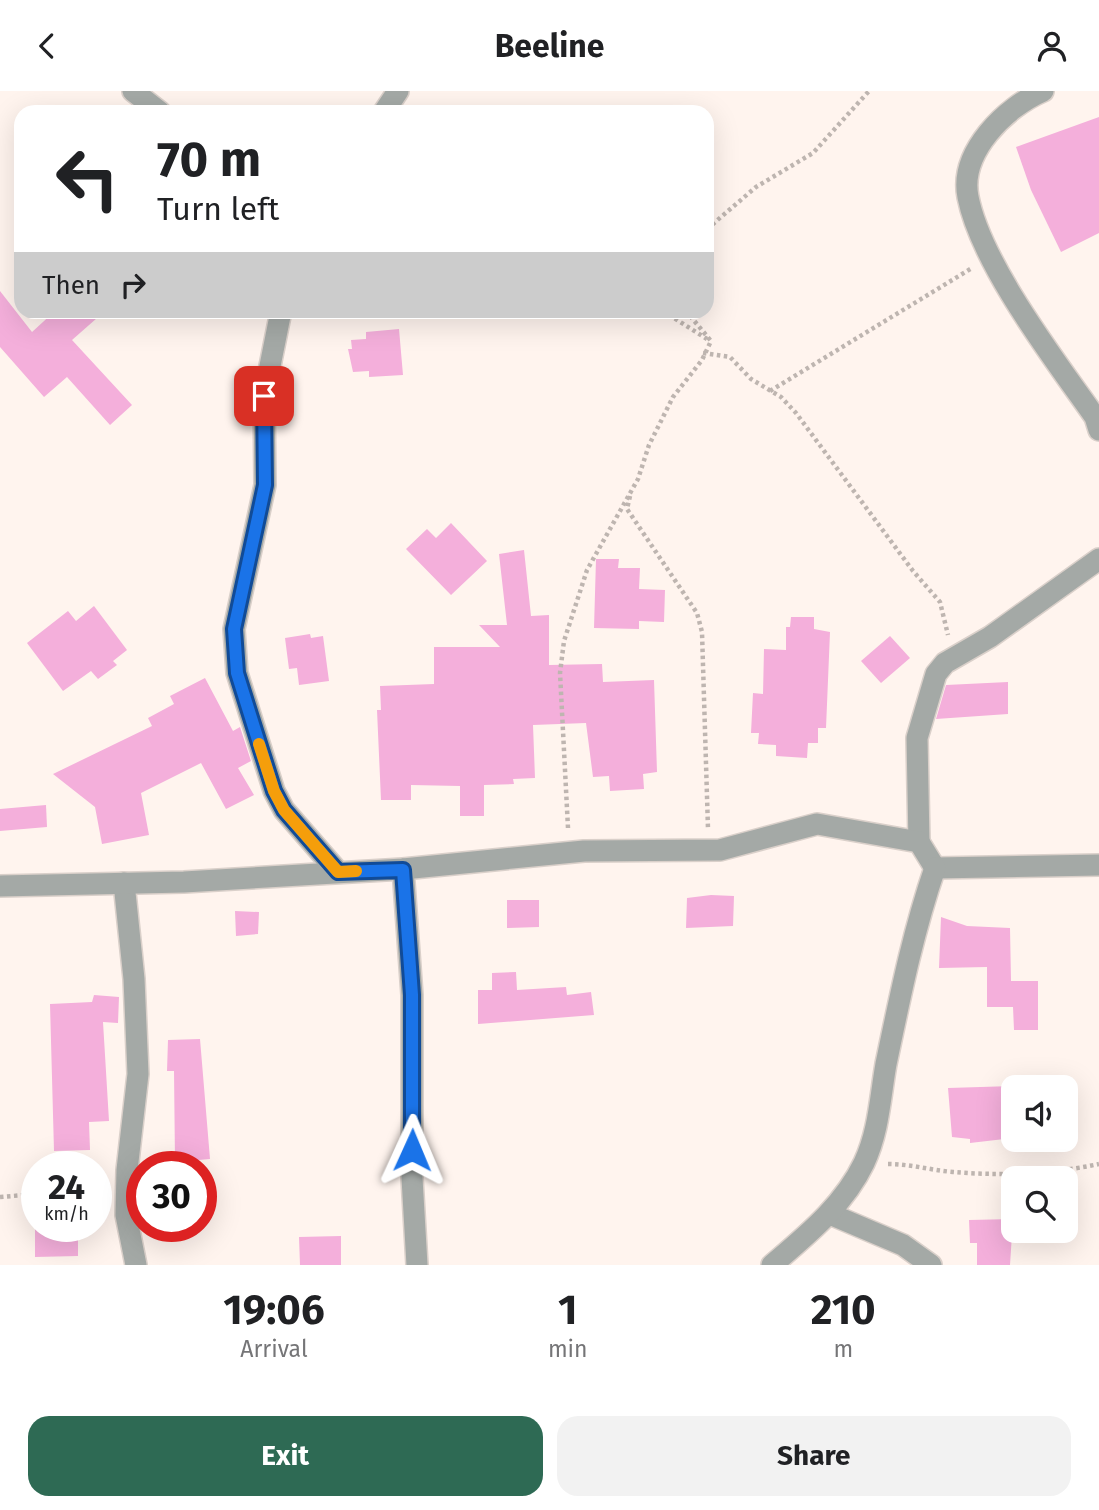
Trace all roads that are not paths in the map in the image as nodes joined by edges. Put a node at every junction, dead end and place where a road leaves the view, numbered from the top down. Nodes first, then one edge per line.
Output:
1 (133, 91) edge
2 (1043, 91) edge
3 (151, 105) edge
4 (279, 319) edge
5 (1099, 430) edge
6 (1099, 559) edge
7 (919, 842) junction
8 (1099, 865) edge
9 (935, 868) junction
10 (403, 870) junction
11 (338, 872) junction
12 (124, 883) junction
13 (0, 886) edge
14 (830, 1214) junction
15 (924, 1262) edge
16 (136, 1265) edge
17 (416, 1265) edge
18 (772, 1265) edge

1 - 3 street
2 - 5 street
4 - 11 street
6 - 7 street
7 - 9 street
7 - 10 street
8 - 9 street
9 - 14 street
10 - 11 street
10 - 17 street
11 - 12 street
12 - 13 street
12 - 16 street
14 - 15 street
14 - 18 street

